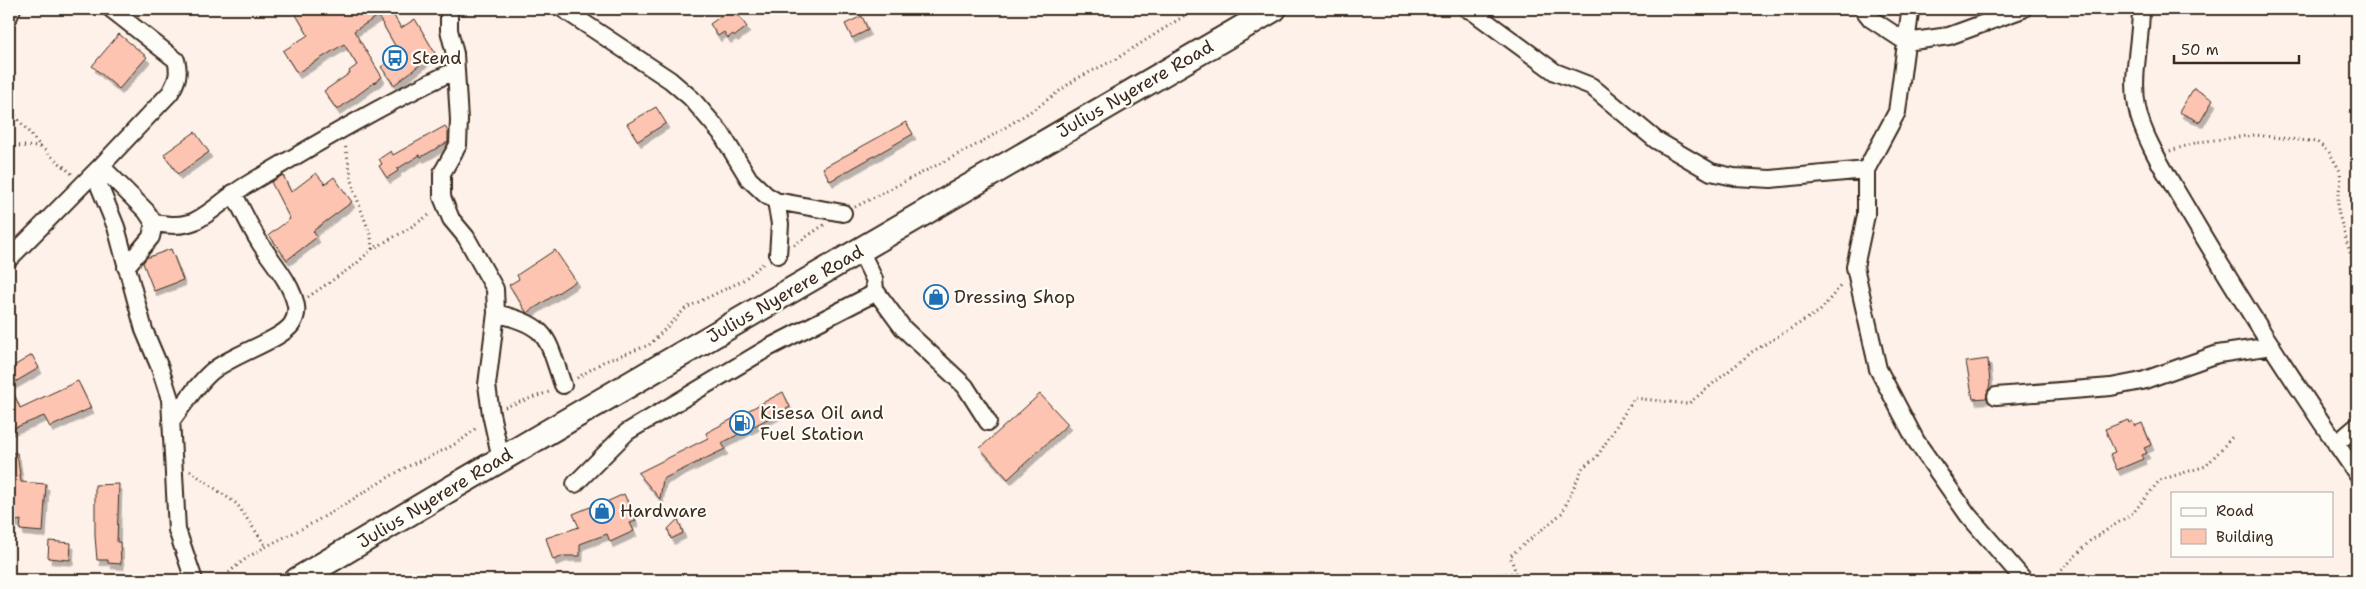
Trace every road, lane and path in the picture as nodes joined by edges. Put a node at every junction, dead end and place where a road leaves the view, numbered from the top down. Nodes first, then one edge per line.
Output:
1 (12, 9) edge
2 (449, 9) edge
3 (564, 9) edge
4 (1195, 9) edge
5 (1274, 9) edge
6 (1467, 9) edge
7 (1863, 9) edge
8 (1908, 9) edge
9 (2023, 9) edge
10 (2141, 9) edge
11 (115, 10) edge
12 (9, 16) edge
13 (1906, 42) junction
14 (456, 70) junction
15 (9, 108) edge
16 (342, 129) junction
17 (9, 145) edge
18 (40, 147) junction
19 (2158, 156) junction
20 (1866, 170) junction
21 (93, 174) junction
22 (233, 192) junction
23 (776, 202) junction
24 (444, 205) junction
25 (843, 213) junction
26 (154, 223) junction
27 (372, 249) junction
28 (860, 250) junction
29 (778, 254) joint
30 (9, 259) edge
31 (2357, 262) edge
32 (126, 266) junction
33 (1855, 267) junction
34 (875, 290) junction
35 (296, 306) junction
36 (496, 313) junction
37 (2272, 346) junction
38 (563, 385) dead end
39 (1996, 396) dead end
40 (172, 420) junction
41 (988, 422) dead end
42 (2357, 426) edge
43 (2234, 435) dead end
44 (2336, 444) junction
45 (501, 459) junction
46 (174, 462) junction
47 (2357, 474) edge
48 (576, 484) dead end
49 (265, 545) dead end
50 (194, 580) edge
51 (297, 580) edge
52 (1488, 580) edge
53 (2024, 580) edge
54 (2034, 580) edge

1 - 12 street
2 - 14 street
3 - 23 street
4 - 25 path
5 - 28 highway, Julius Nyerere Road
6 - 20 street
7 - 13 street
8 - 13 street
9 - 13 street
10 - 19 street
11 - 21 street
13 - 20 street
14 - 16 street
14 - 24 street
15 - 18 path
16 - 22 street
16 - 27 path
17 - 18 path
18 - 21 path
19 - 31 path
19 - 37 street
20 - 33 street
21 - 26 street
21 - 30 street
21 - 32 street
22 - 26 street
22 - 35 street
23 - 25 street
23 - 29 street
24 - 27 path
24 - 36 street
25 - 29 path
26 - 32 street
27 - 35 path
28 - 34 street
28 - 45 highway, Julius Nyerere Road
32 - 40 street
33 - 52 path
33 - 53 street
34 - 41 street
34 - 48 street
35 - 40 street
36 - 38 street
36 - 45 street
37 - 39 street
37 - 44 street
40 - 46 street
42 - 44 street
43 - 54 path
44 - 47 street
45 - 51 highway, Julius Nyerere Road
46 - 49 path
46 - 50 street

